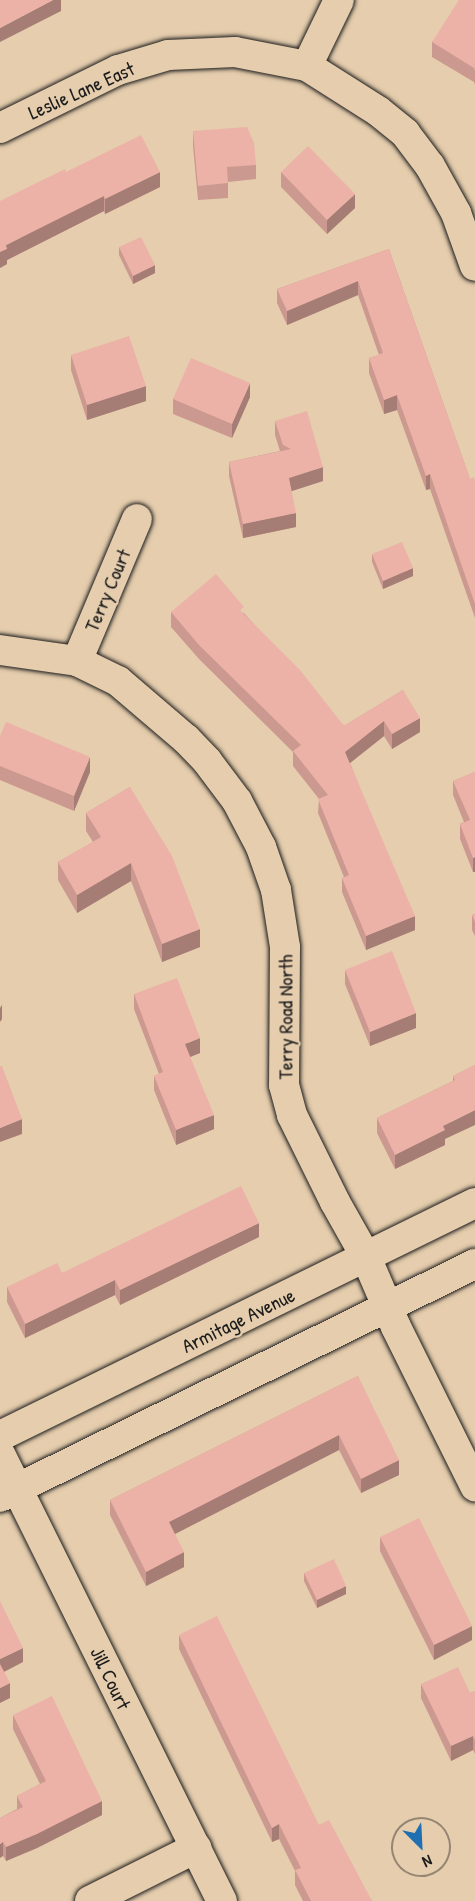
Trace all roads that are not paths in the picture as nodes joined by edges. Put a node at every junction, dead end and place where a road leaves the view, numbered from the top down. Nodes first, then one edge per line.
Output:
1 (339, 0) edge
2 (307, 66) junction
3 (0, 128) edge
4 (475, 266) edge
5 (137, 519) dead end
6 (0, 650) edge
7 (77, 662) junction
8 (475, 1203) edge
9 (366, 1257) junction
10 (475, 1264) edge
11 (388, 1309) junction
12 (0, 1436) edge
13 (0, 1454) edge
14 (475, 1486) edge
15 (8, 1492) edge
16 (196, 1848) junction
17 (90, 1901) edge
18 (222, 1901) edge

1 - 2 street
2 - 3 street, Leslie Lane East
2 - 4 street
5 - 7 street, Terry Court
6 - 7 street, Terry Road North
7 - 9 street, Terry Road North
8 - 9 street, Armitage Avenue
9 - 11 street, Terry Road North
9 - 12 street, Armitage Avenue
10 - 11 street
11 - 14 street, Terry Road North
11 - 15 street
13 - 15 street, Jill Court
15 - 16 street, Jill Court
16 - 17 street
16 - 18 street, Jill Court

